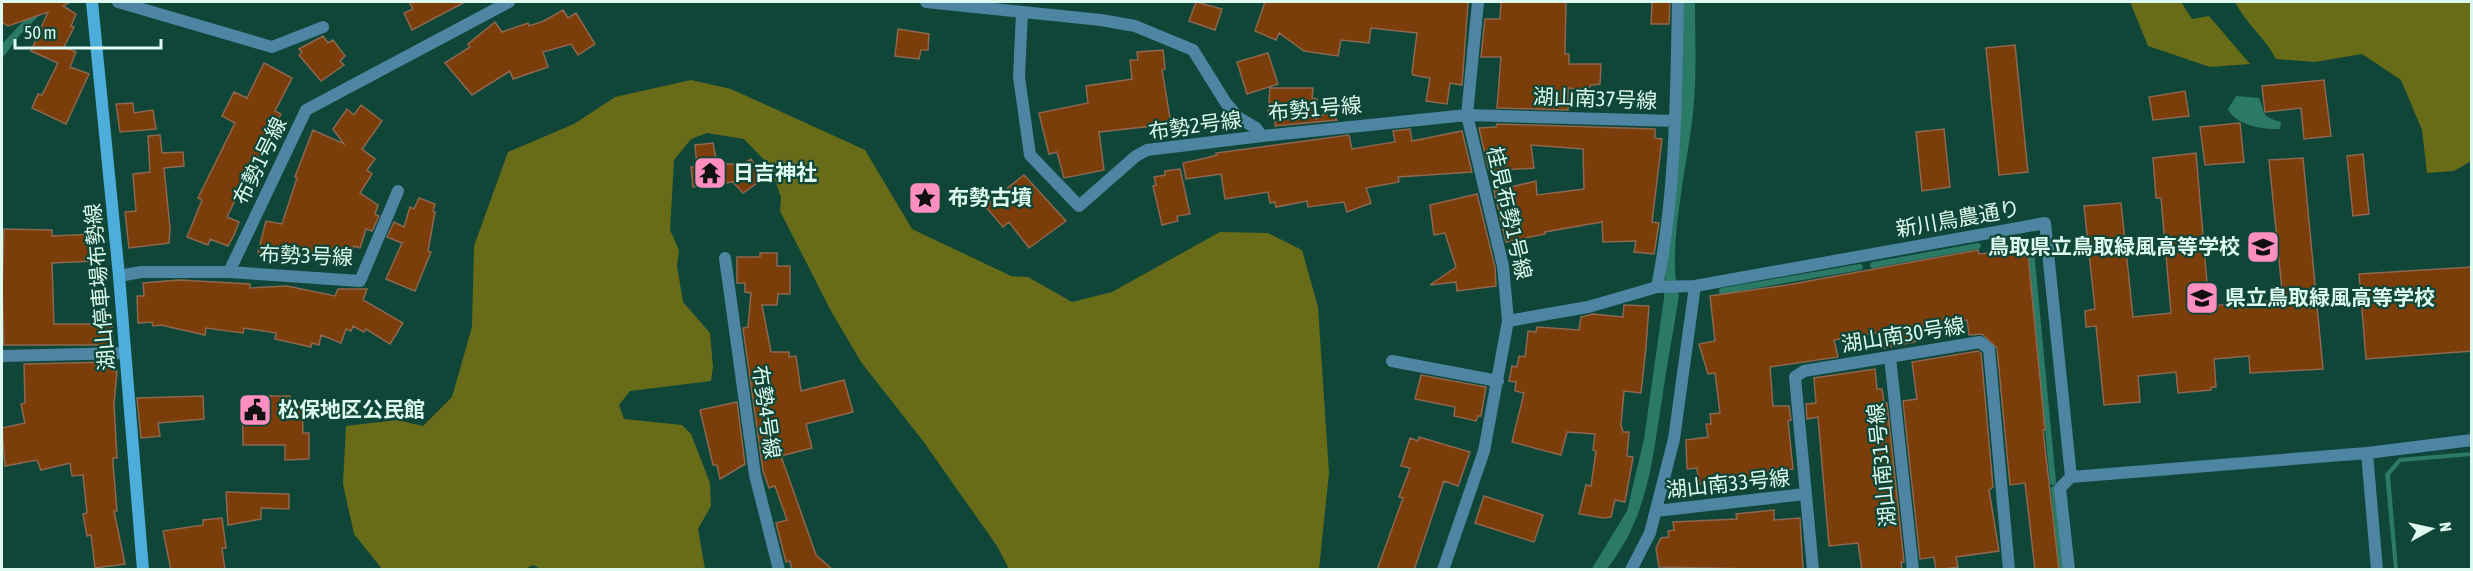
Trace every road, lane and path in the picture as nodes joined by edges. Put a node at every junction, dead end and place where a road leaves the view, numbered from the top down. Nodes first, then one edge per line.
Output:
1 (92, 2) edge
2 (118, 2) edge
3 (509, 2) edge
4 (927, 2) edge
5 (1478, 2) edge
6 (1678, 2) edge
7 (1022, 12) junction
8 (323, 27) dead end
9 (1467, 115) junction
10 (1675, 121) junction
11 (1262, 136) junction
12 (398, 192) dead end
13 (725, 258) dead end
14 (229, 272) junction
15 (119, 276) junction
16 (1695, 286) junction
17 (1657, 287) junction
18 (1508, 321) junction
19 (125, 353) junction
20 (2, 356) edge
21 (1890, 357) junction
22 (1392, 361) dead end
23 (1498, 381) junction
24 (2472, 440) edge
25 (2367, 453) junction
26 (2071, 477) junction
27 (1805, 494) junction
28 (1656, 511) junction
29 (143, 570) edge
30 (778, 570) edge
31 (1443, 570) edge
32 (1631, 570) edge
33 (1813, 570) edge
34 (1913, 570) edge
35 (2010, 570) edge
36 (2069, 570) edge
37 (2377, 570) edge

1 - 15 main road, 湖山停車場布勢線
2 - 8 street
3 - 14 street, 布勢1号線
4 - 7 street, 布勢1号線
5 - 9 street, 桂見布勢1号線
6 - 10 street, 湖山南37号線
7 - 11 street, 布勢1号線
7 - 11 street, 布勢2号線
9 - 10 street, 湖山南37号線
9 - 11 street, 布勢1号線
9 - 18 street, 桂見布勢1号線
10 - 17 street
12 - 14 street, 布勢3号線
13 - 30 street, 布勢4号線
14 - 15 street
15 - 19 main road, 湖山停車場布勢線
16 - 17 street
16 - 26 street, 新川鳥農通り
16 - 28 street
17 - 18 street
18 - 23 street, 桂見布勢1号線
19 - 20 street
19 - 29 main road, 湖山停車場布勢線
21 - 27 street, 湖山南30号線
21 - 34 street, 湖山南31号線
21 - 35 street, 湖山南30号線
22 - 23 street
23 - 31 street, 桂見布勢1号線
24 - 25 street
25 - 26 street
25 - 37 street
26 - 36 street
27 - 28 street, 湖山南33号線
27 - 33 street, 湖山南30号線
28 - 32 street

